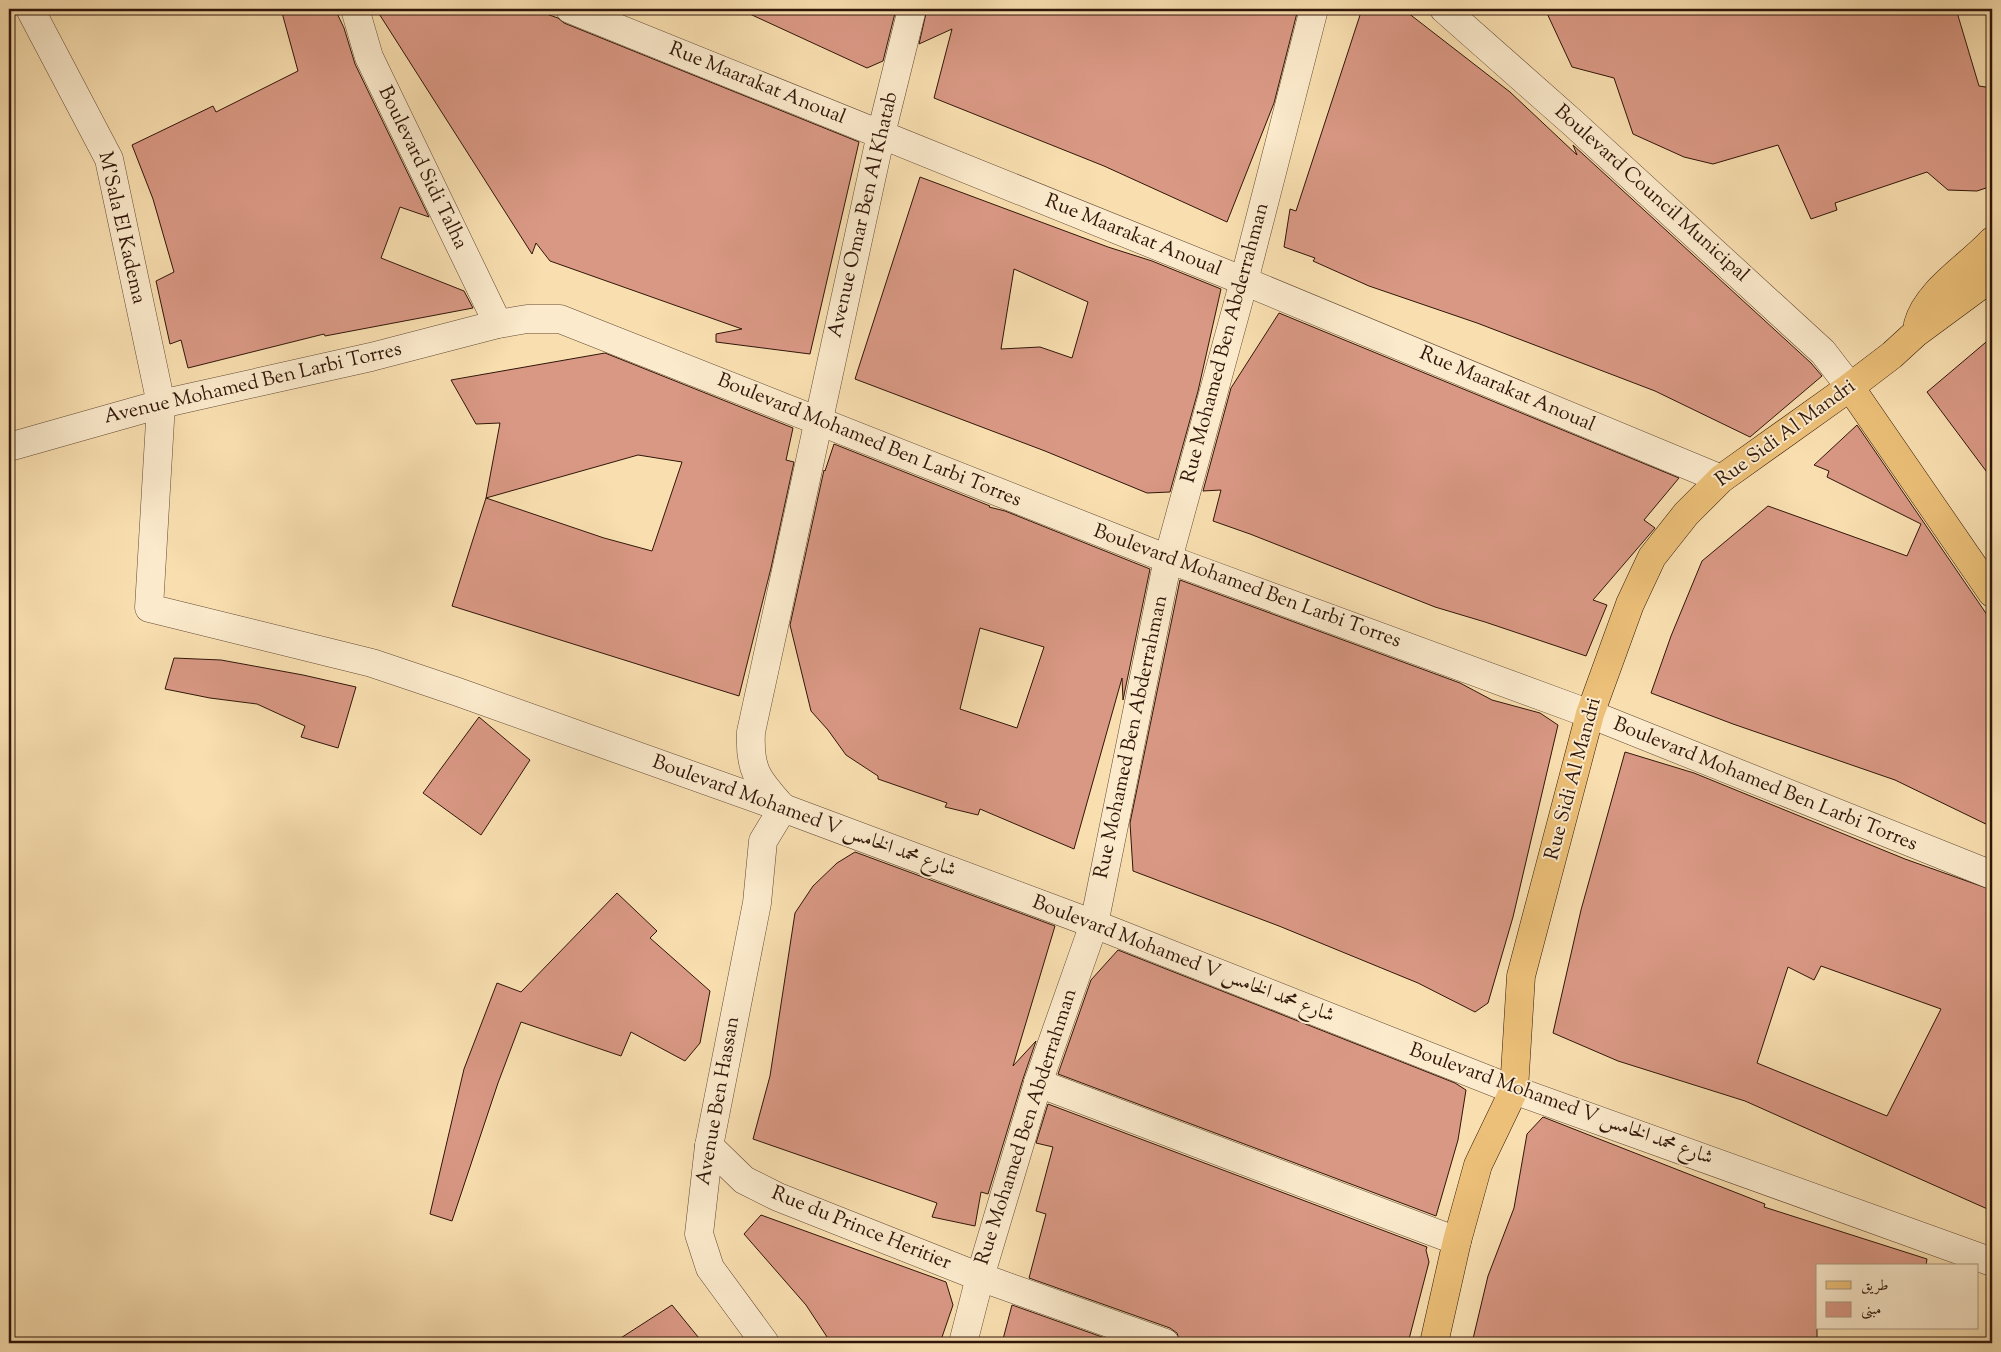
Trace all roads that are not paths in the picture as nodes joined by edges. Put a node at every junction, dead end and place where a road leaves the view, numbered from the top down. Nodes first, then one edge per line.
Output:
1 (30, 9) edge
2 (355, 9) edge
3 (570, 9) edge
4 (912, 9) edge
5 (1314, 9) edge
6 (1444, 9) edge
7 (880, 134) junction
8 (1992, 241) edge
9 (1992, 277) edge
10 (1244, 281) junction
11 (498, 324) junction
12 (1916, 333) junction
13 (1850, 387) junction
14 (160, 404) junction
15 (818, 421) junction
16 (9, 447) edge
17 (1721, 479) junction
18 (1168, 559) junction
19 (1992, 593) edge
20 (372, 663) joint
21 (1590, 714) junction
22 (782, 808) junction
23 (1992, 875) edge
24 (1094, 924) junction
25 (1038, 1083) junction
26 (1514, 1090) junction
27 (710, 1146) junction
28 (1457, 1241) junction
29 (1992, 1262) edge
30 (980, 1277) junction
31 (765, 1343) edge
32 (963, 1343) edge
33 (1165, 1343) edge
34 (1434, 1343) edge

1 - 14 street, M’Sala El Kadema
2 - 11 street, Boulevard Sidi Talha
3 - 7 street, Rue Maarakat Anoual
4 - 7 street, Avenue Omar Ben Al Khatab
5 - 10 street, Rue Mohamed Ben Abderrahman
6 - 13 street, Boulevard Council Municipal
7 - 10 street, Rue Maarakat Anoual
7 - 15 street, Avenue Omar Ben Al Khatab
8 - 12 main road, Rue Sidi Al Mandri
9 - 12 main road, Rue Sidi Al Mandri
10 - 17 street, Rue Maarakat Anoual
10 - 18 street, Rue Mohamed Ben Abderrahman
11 - 14 street, Avenue Mohamed Ben Larbi Torres
11 - 15 street, Boulevard Mohamed Ben Larbi Torres
12 - 13 main road, Rue Sidi Al Mandri
13 - 17 main road, Rue Sidi Al Mandri
13 - 19 main road
14 - 16 street, Avenue Mohamed Ben Larbi Torres
14 - 20 street, M’Sala El Kadema
15 - 18 street, Boulevard Mohamed Ben Larbi Torres
15 - 22 street, Avenue Omar Ben Al Khatab
17 - 21 main road, Rue Sidi Al Mandri
18 - 21 street, Boulevard Mohamed Ben Larbi Torres
18 - 24 street, Rue Mohamed Ben Abderrahman
20 - 22 street, Boulevard Mohamed V شارع محمد الخامس
21 - 23 street, Boulevard Mohamed Ben Larbi Torres
21 - 26 main road, Rue Sidi Al Mandri
22 - 24 street, Boulevard Mohamed V شارع محمد الخامس
22 - 27 street, Avenue Ben Hassan
24 - 25 street, Rue Mohamed Ben Abderrahman
24 - 26 street, Boulevard Mohamed V شارع محمد الخامس
25 - 28 street
25 - 30 street, Rue Mohamed Ben Abderrahman
26 - 28 main road, Rue Sidi Al Mandri
26 - 29 street, Boulevard Mohamed V شارع محمد الخامس
27 - 30 street, Rue du Prince Heritier
27 - 31 street, Avenue Ben Hassan
28 - 34 main road, Rue Sidi Al Mandri
30 - 32 street, Rue Mohamed Ben Abderrahman
30 - 33 street, Rue du Prince Heritier

